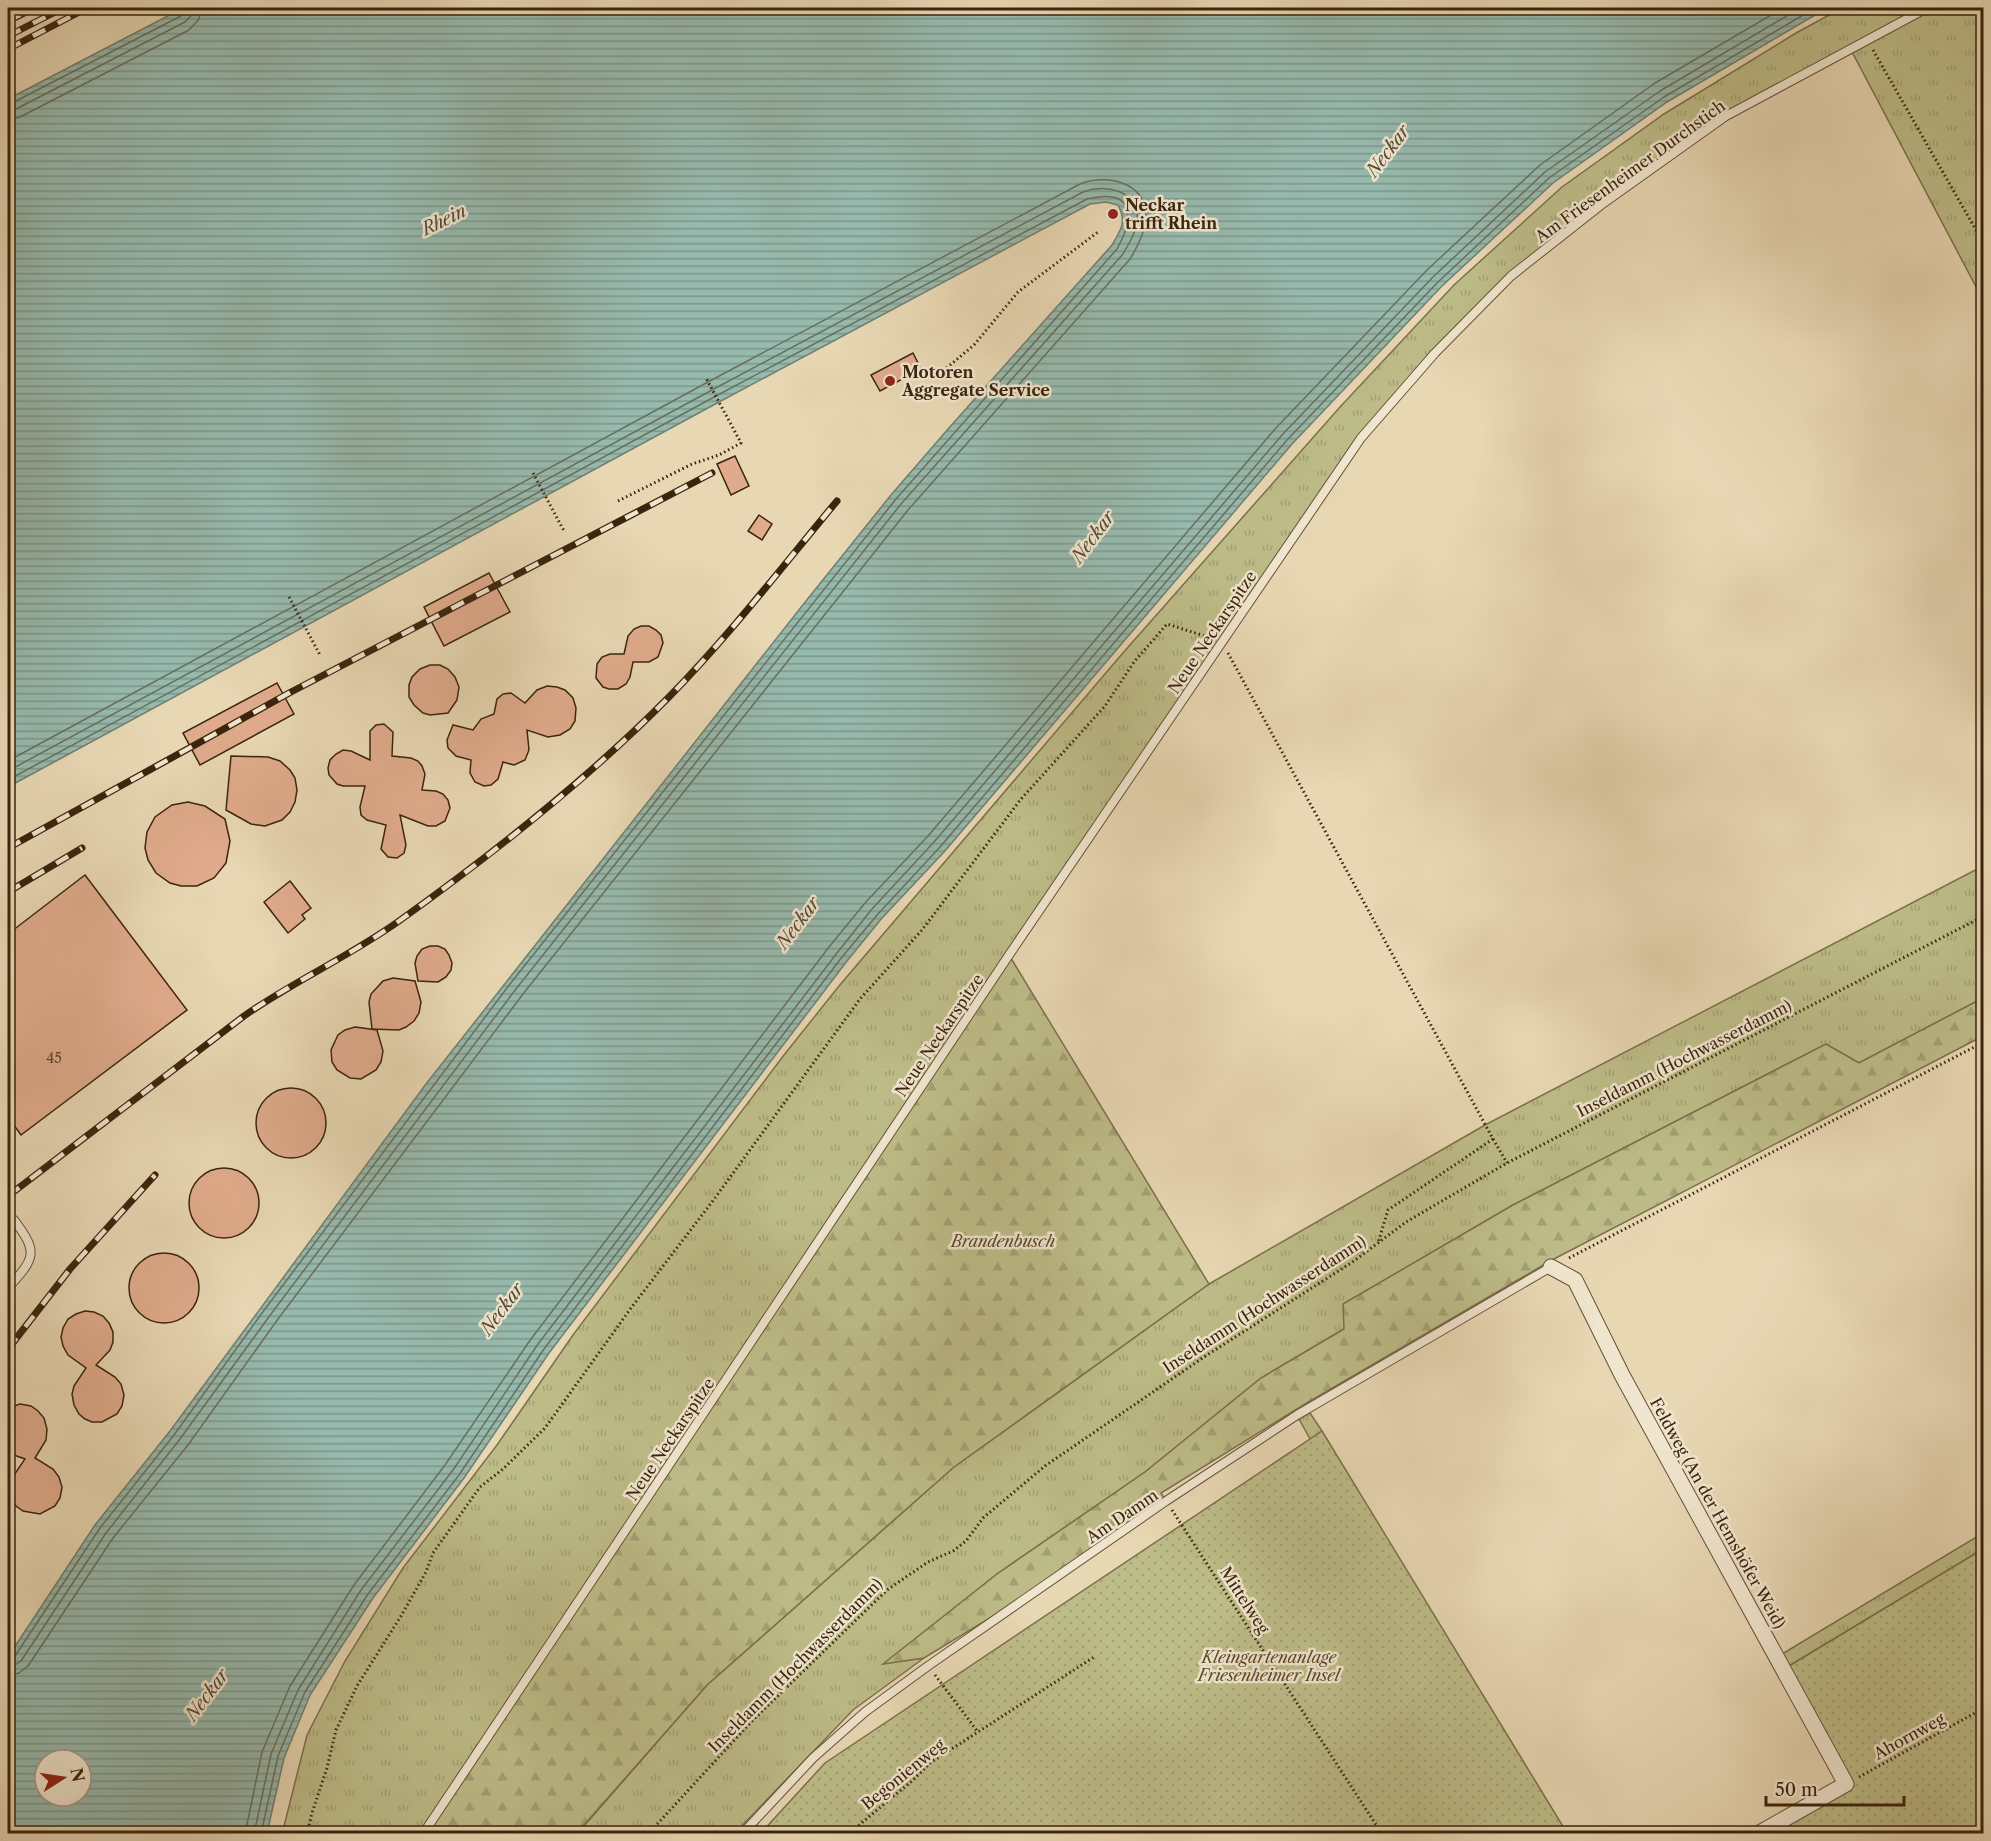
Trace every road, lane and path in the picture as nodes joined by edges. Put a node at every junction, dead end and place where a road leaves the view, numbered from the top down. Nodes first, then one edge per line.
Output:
1 (1927, 8) edge
2 (1868, 40) junction
3 (1098, 232) dead end
4 (1983, 244) edge
5 (1510, 276) joint
6 (943, 371) dead end
7 (706, 378) dead end
8 (533, 473) dead end
9 (618, 501) dead end
10 (564, 531) dead end
11 (289, 597) dead end
12 (1222, 642) junction
13 (320, 655) dead end
14 (1983, 916) edge
15 (1983, 1042) edge
16 (1493, 1139) junction
17 (1507, 1163) junction
18 (14, 1220) dead end
19 (1378, 1243) junction
20 (1551, 1267) junction
21 (8, 1288) edge
22 (1166, 1501) junction
23 (1094, 1657) dead end
24 (928, 1666) junction
25 (1983, 1708) edge
26 (978, 1732) junction
27 (1846, 1784) junction
28 (307, 1833) edge
29 (423, 1833) edge
30 (648, 1833) edge
31 (742, 1833) edge
32 (861, 1833) edge
33 (1382, 1833) edge
34 (1758, 1833) edge

1 - 2 lane, Am Friesenheimer Durchstich
2 - 4 path
2 - 5 lane, Am Friesenheimer Durchstich
3 - 6 path
5 - 12 lane, Neue Neckarspitze
7 - 9 path
8 - 10 path
11 - 13 path
12 - 16 path
12 - 28 path
12 - 29 lane, Neue Neckarspitze
14 - 17 path, Inseldamm (Hochwasserdamm)
15 - 20 path
16 - 17 path
16 - 19 path
17 - 19 path, Inseldamm (Hochwasserdamm)
18 - 21 lane
19 - 30 path, Inseldamm (Hochwasserdamm)
20 - 22 lane, Am Damm
20 - 27 street, Feldweg (An der Hemshöfer Weid)
22 - 24 lane, Am Damm
22 - 33 path, Mittelweg
23 - 26 path, Begonienweg
24 - 26 path
24 - 31 lane, Am Damm
25 - 27 path, Ahornweg
26 - 32 path, Begonienweg
27 - 34 street

